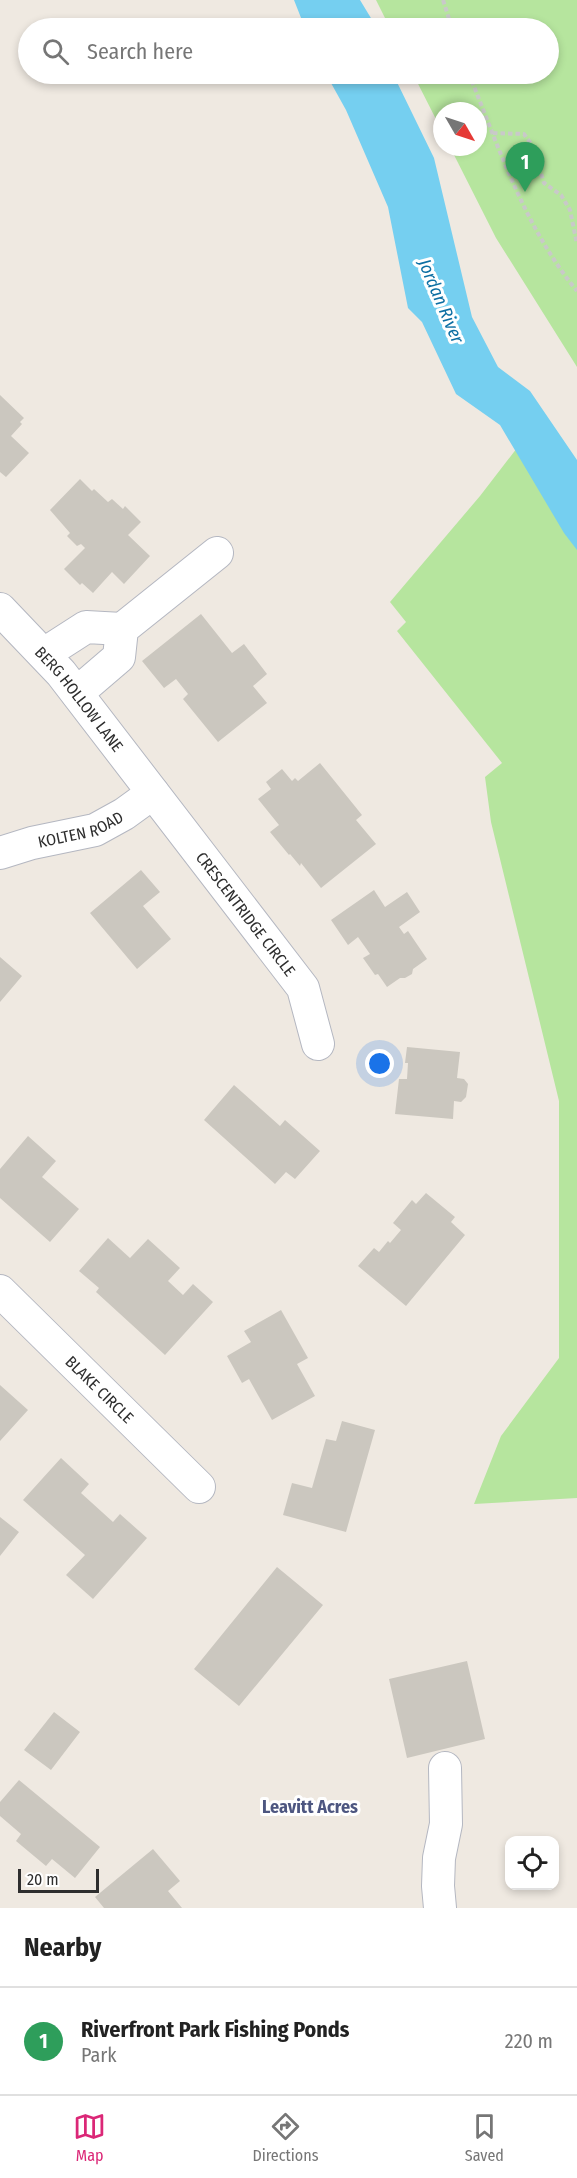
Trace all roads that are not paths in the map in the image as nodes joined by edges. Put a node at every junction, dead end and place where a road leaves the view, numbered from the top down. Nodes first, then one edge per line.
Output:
1 (217, 553) dead end
2 (0, 609) edge
3 (122, 628) junction
4 (44, 654) junction
5 (76, 693) junction
6 (153, 793) junction
7 (0, 853) edge
8 (318, 1044) dead end
9 (0, 1291) edge
10 (199, 1487) dead end
11 (445, 1768) dead end
12 (440, 1908) edge

1 - 3 street
2 - 4 street, BERG HOLLOW LANE
3 - 4 street
3 - 5 street
4 - 5 street, BERG HOLLOW LANE
5 - 6 street, BERG HOLLOW LANE
6 - 7 street, KOLTEN ROAD
6 - 8 street, CRESCENTRIDGE CIRCLE
9 - 10 street, BLAKE CIRCLE
11 - 12 street

